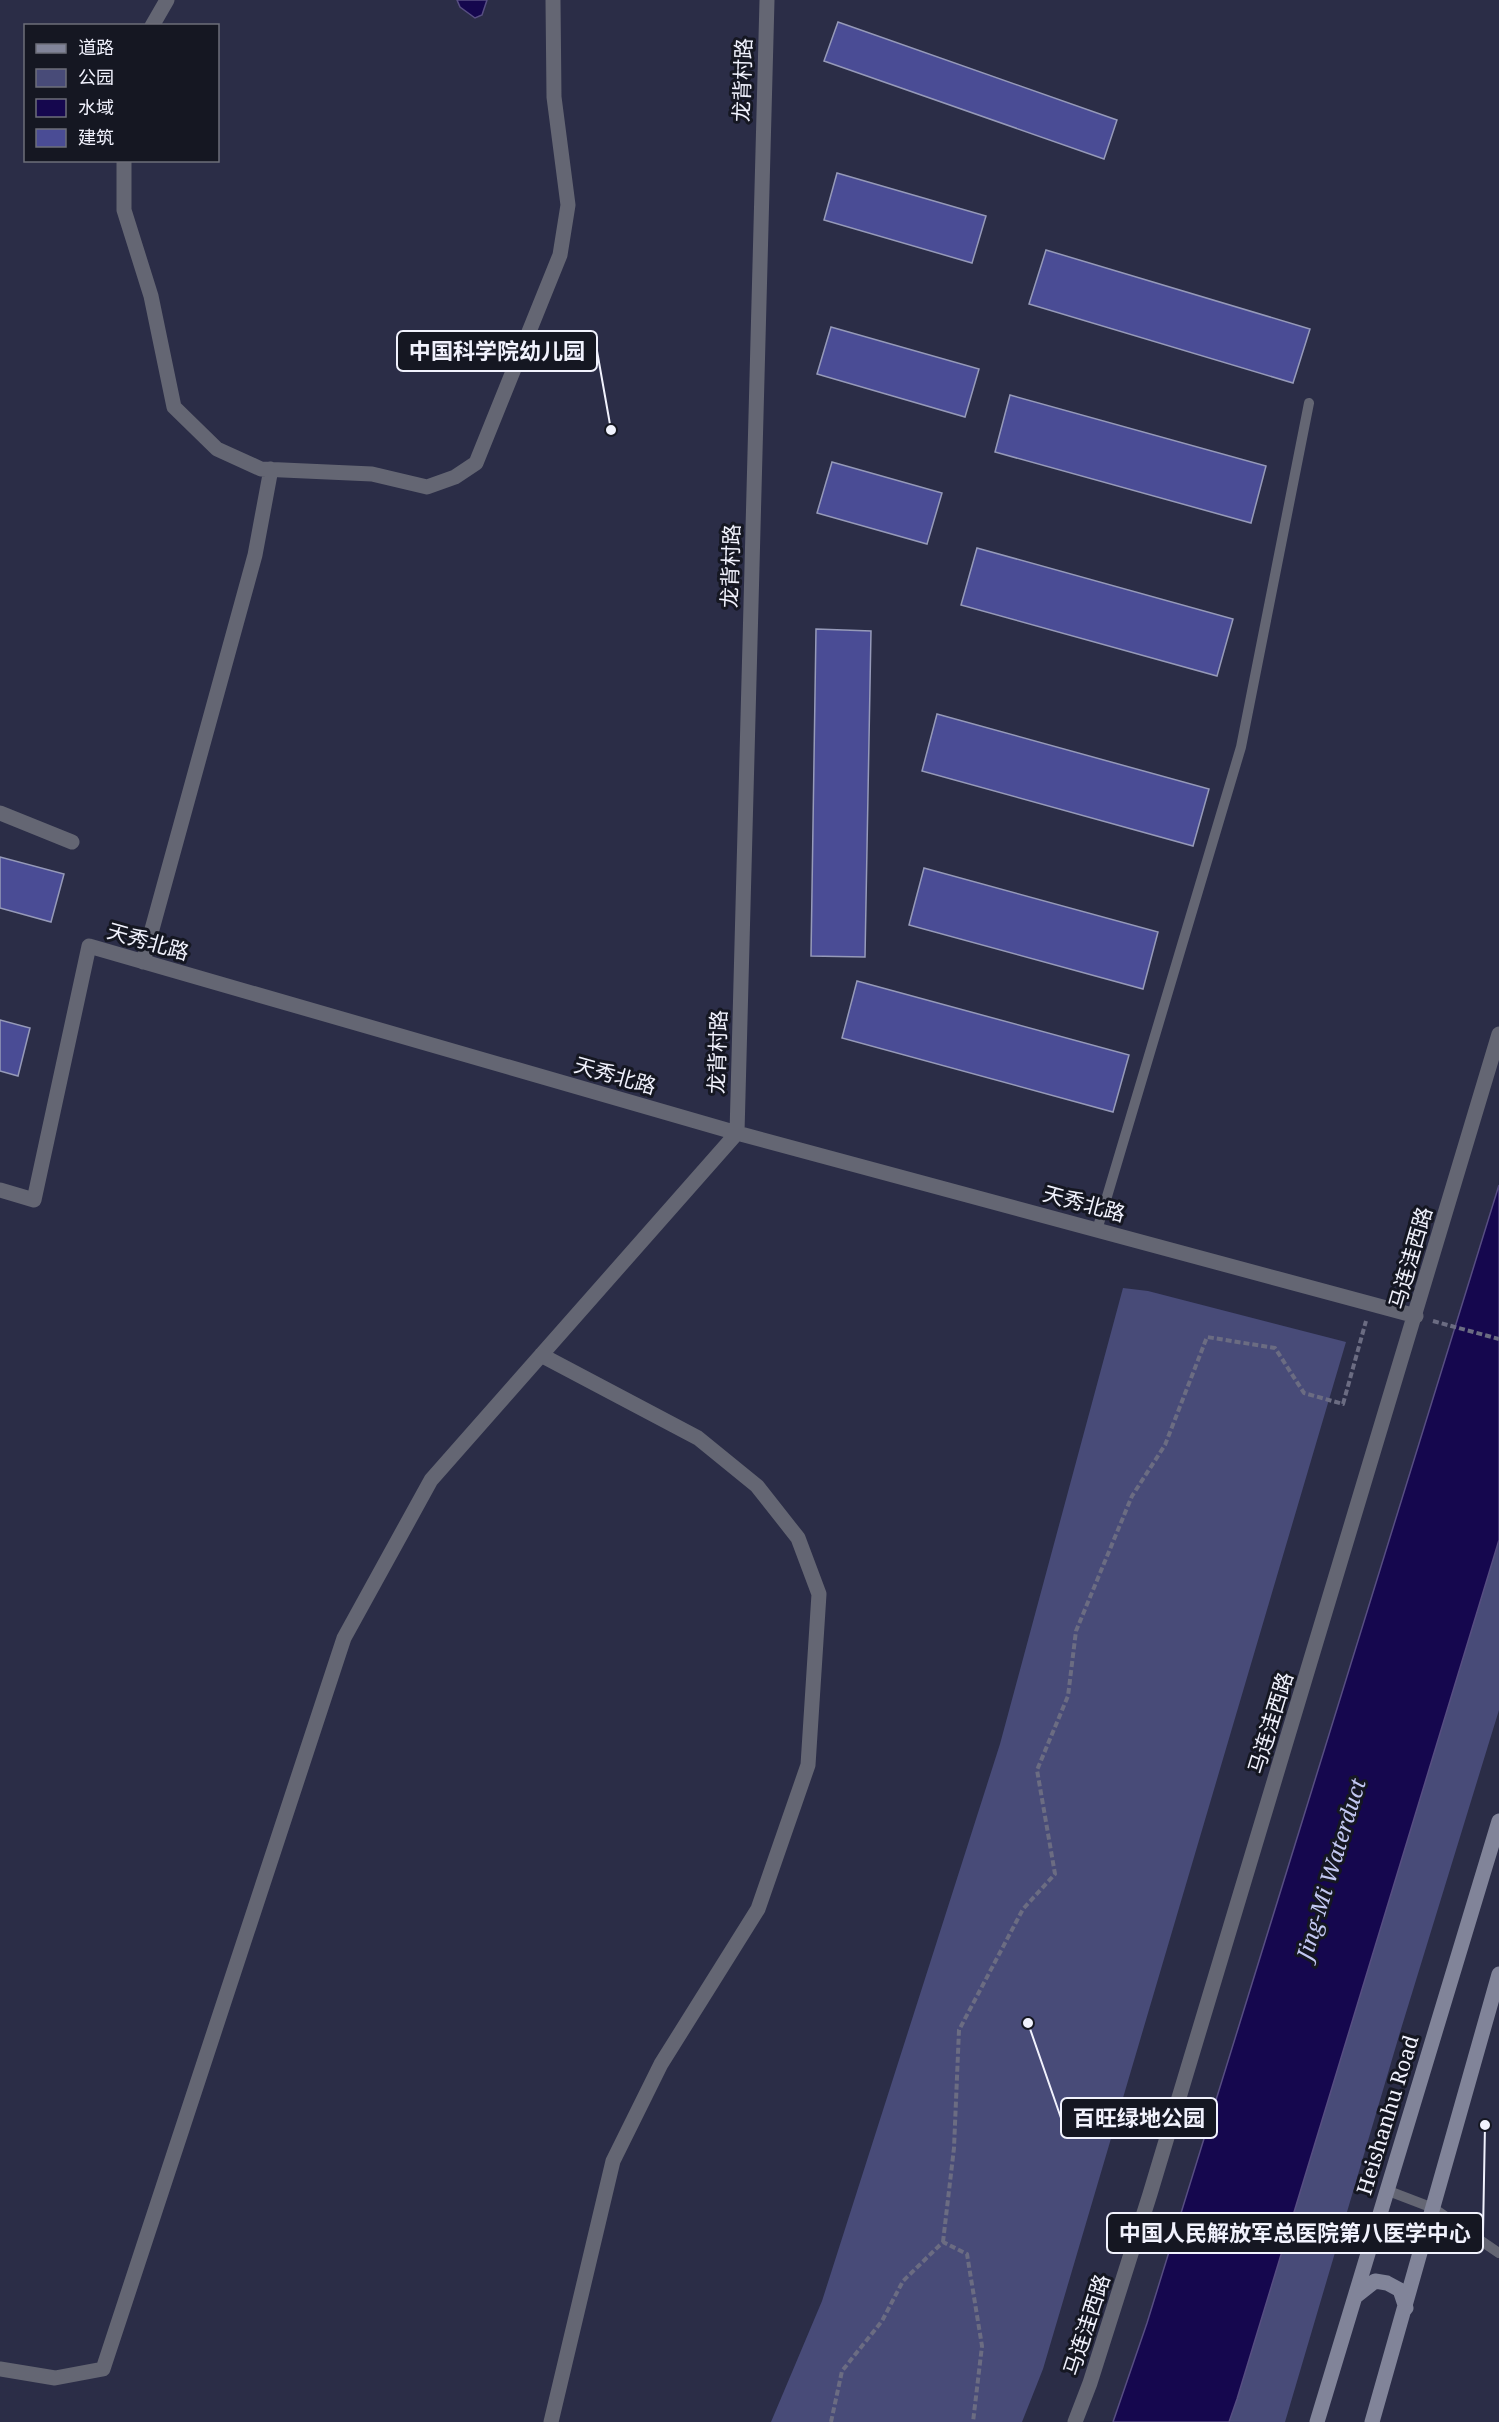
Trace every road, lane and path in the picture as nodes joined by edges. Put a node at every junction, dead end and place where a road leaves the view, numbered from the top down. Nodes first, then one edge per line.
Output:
1 (167, 0) edge
2 (553, 0) edge
3 (767, 0) edge
4 (153, 24) edge
5 (124, 162) edge
6 (1309, 404) dead end
7 (271, 469) junction
8 (0, 813) edge
9 (72, 842) dead end
10 (143, 962) junction
11 (1499, 1034) edge
12 (737, 1133) junction
13 (0, 1190) edge
14 (1097, 1230) junction
15 (1371, 1304) junction
16 (1416, 1316) junction
17 (1499, 1340) edge
18 (541, 1355) junction
19 (1499, 1821) edge
20 (1499, 1974) edge
21 (1386, 2190) junction
22 (1433, 2208) junction
23 (944, 2241) junction
24 (1499, 2253) edge
25 (1356, 2296) junction
26 (1406, 2308) junction
27 (0, 2369) edge
28 (551, 2422) edge
29 (831, 2422) edge
30 (974, 2422) edge
31 (1075, 2422) edge
32 (1317, 2422) edge
33 (1372, 2422) edge

1 - 4 street
2 - 7 street
3 - 12 street, 龙背村路
5 - 7 street
6 - 14 lane
7 - 10 street
8 - 9 street
10 - 12 street, 天秀北路
10 - 13 street, 天秀北路
11 - 16 street, 马连洼西路
12 - 14 street, 天秀北路
12 - 18 street
14 - 15 street, 天秀北路
15 - 16 street, 天秀北路
15 - 23 path
16 - 17 path
16 - 31 street, 马连洼西路
18 - 27 street
18 - 28 street
19 - 21 main road, Heishanhu Road
20 - 22 main road
21 - 22 lane
21 - 25 main road, Heishanhu Road
22 - 24 lane
22 - 26 main road
23 - 29 path
23 - 30 path
25 - 26 main road
25 - 32 main road, Heishanhu Road
26 - 33 main road

